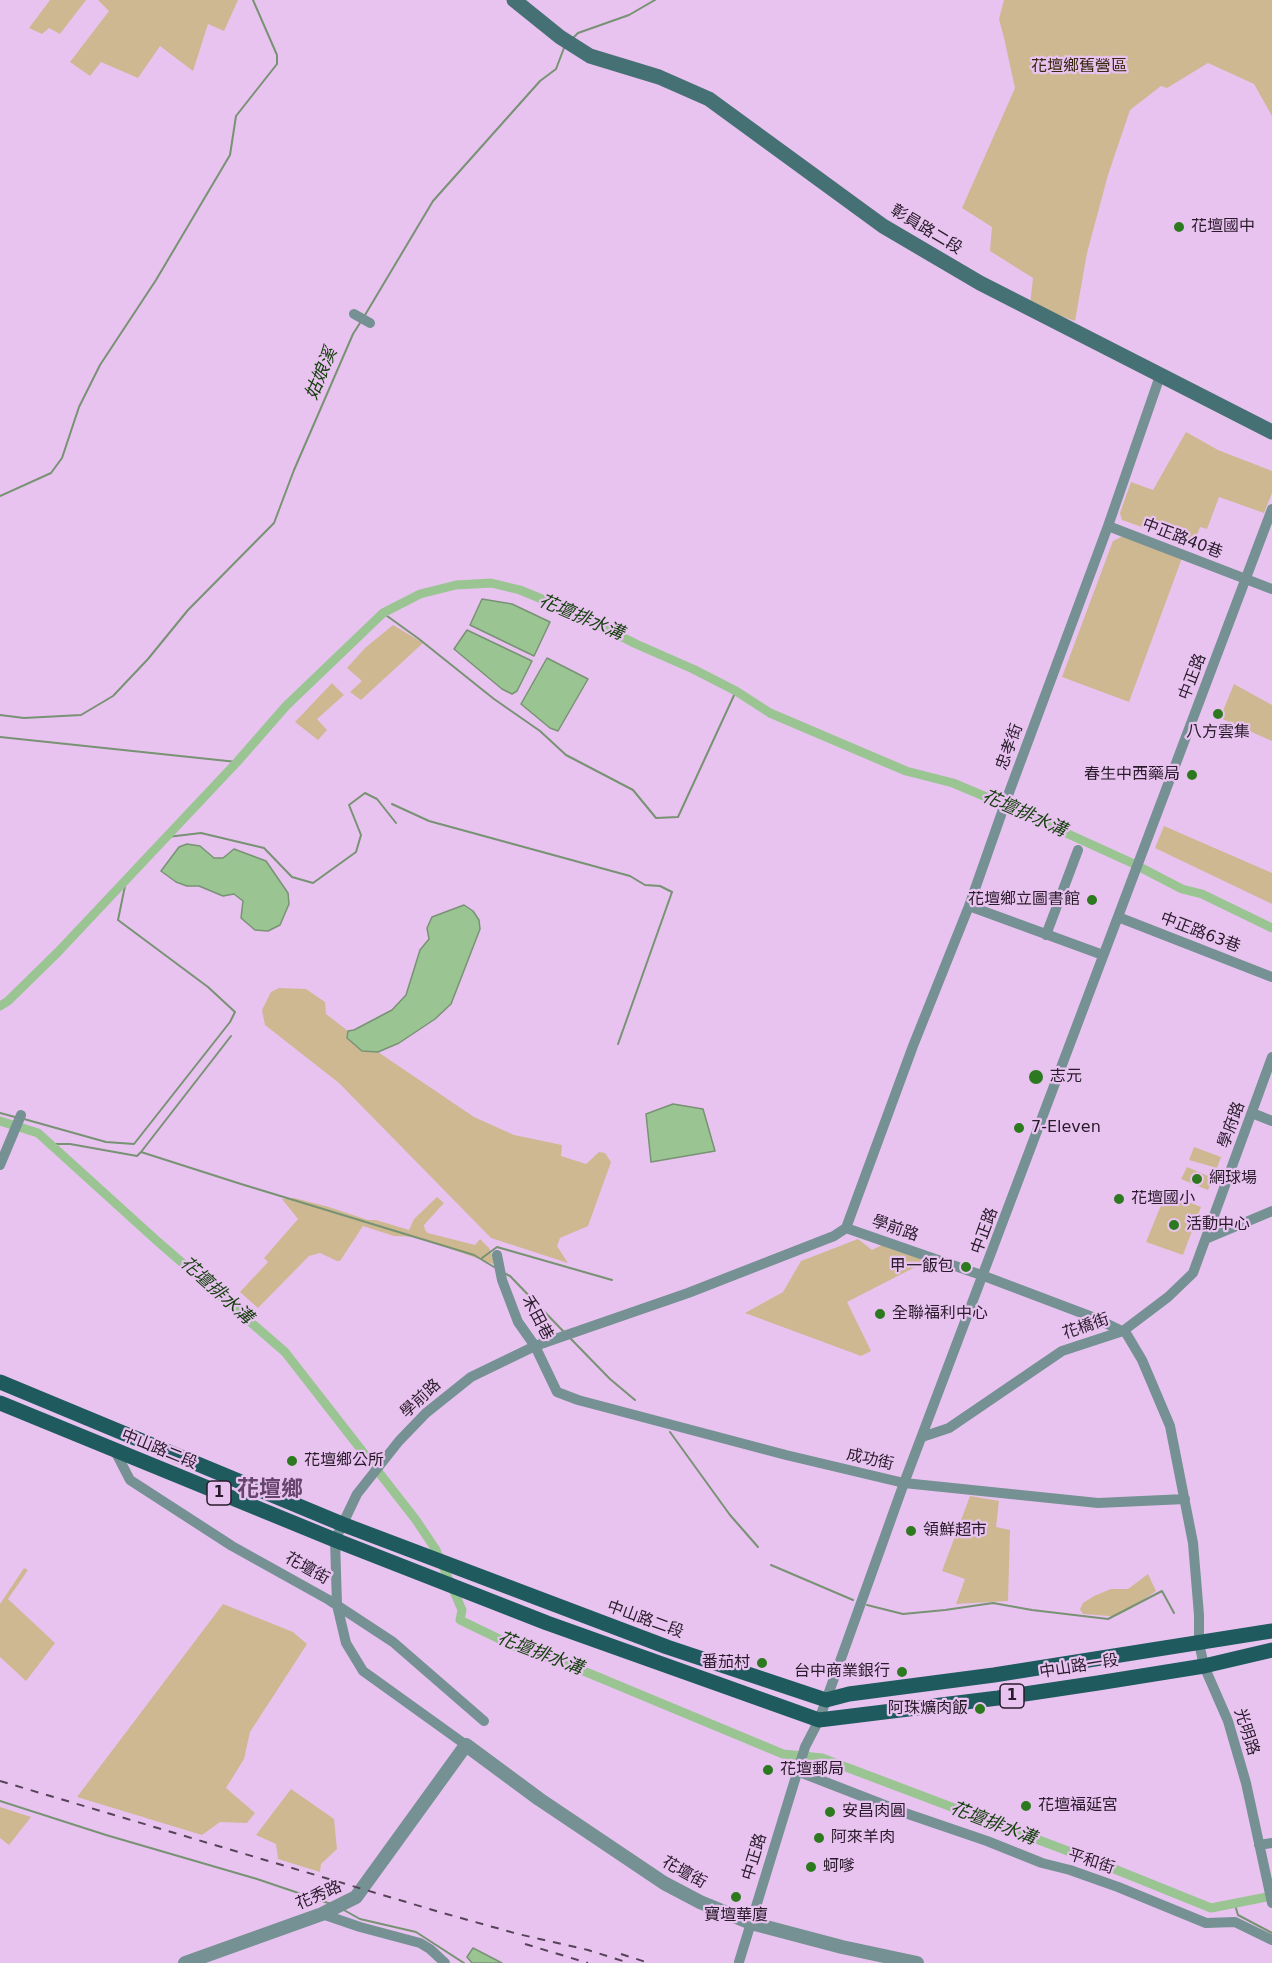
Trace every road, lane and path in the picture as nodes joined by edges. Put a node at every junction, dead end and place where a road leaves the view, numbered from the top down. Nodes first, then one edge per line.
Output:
1 (514, 0) edge
2 (354, 314) dead end
3 (370, 323) dead end
4 (1160, 376) junction
5 (1272, 432) edge
6 (1272, 509) edge
7 (1108, 526) junction
8 (1246, 579) junction
9 (1272, 590) edge
10 (1078, 850) dead end
11 (969, 906) junction
12 (1118, 917) junction
13 (1046, 935) junction
14 (1103, 955) junction
15 (1272, 977) edge
16 (1272, 1057) edge
17 (1252, 1113) junction
18 (21, 1115) dead end
19 (1272, 1121) edge
20 (0, 1165) edge
21 (1272, 1211) edge
22 (846, 1228) junction
23 (1208, 1238) junction
24 (497, 1255) dead end
25 (984, 1276) junction
26 (1123, 1330) junction
27 (535, 1346) junction
28 (0, 1382) edge
29 (557, 1392) joint
30 (0, 1403) edge
31 (922, 1437) junction
32 (115, 1451) junction
33 (904, 1483) junction
34 (1185, 1499) junction
35 (342, 1524) junction
36 (335, 1540) junction
37 (337, 1605) junction
38 (1272, 1631) edge
39 (1199, 1643) junction
40 (1272, 1650) edge
41 (1204, 1666) junction
42 (826, 1700) junction
43 (483, 1720) dead end
44 (819, 1720) junction
45 (466, 1745) junction
46 (799, 1766) junction
47 (1272, 1843) edge
48 (1259, 1845) junction
49 (1272, 1903) edge
50 (322, 1914) junction
51 (751, 1923) junction
52 (1272, 1940) edge
53 (739, 1962) edge
54 (185, 1963) edge
55 (445, 1963) edge
56 (917, 1963) edge

1 - 4 main road, 彰員路二段
2 - 3 street
4 - 5 main road, 彰員路二段
4 - 7 street, 忠孝街
6 - 8 street, 中正路
7 - 8 street, 中正路40巷
7 - 11 street, 忠孝街
8 - 9 street, 中正路40巷
8 - 12 street, 中正路
10 - 13 street
11 - 13 street
11 - 22 street, 忠孝街
12 - 14 street, 中正路
12 - 15 street, 中正路63巷
13 - 14 street
14 - 25 street, 中正路
16 - 17 street, 學府路
17 - 19 street
17 - 23 street, 學府路
18 - 20 street
21 - 23 street
22 - 25 street, 學前路
22 - 27 street, 學前路
23 - 26 street, 花橋街
24 - 27 street, 禾田巷
25 - 26 street, 學前路
25 - 31 street, 中正路
26 - 31 street, 花橋街
26 - 34 street
27 - 29 street, 禾田巷
27 - 35 street, 學前路
28 - 35 main road, 中山路二段 / 1
29 - 33 street, 成功街
30 - 32 main road, 中山路二段 / 1
31 - 33 street, 中正路
32 - 36 main road, 中山路二段 / 1
32 - 37 street, 花壇街
33 - 34 street, 成功街
33 - 42 street, 中正路
34 - 39 street
35 - 36 street
35 - 42 main road, 中山路二段 / 1
36 - 37 street
36 - 44 main road, 中山路二段 / 1
37 - 43 street, 花壇街
37 - 45 street
38 - 39 main road, 中山路一段 / 1
39 - 41 street, 光明路
39 - 42 main road, 中山路一段 / 1
40 - 41 main road, 中山路一段 / 1
41 - 44 main road, 中山路一段 / 1
41 - 48 street, 光明路
42 - 44 street, 中正路
44 - 46 street, 中正路
45 - 50 street, 花秀路
45 - 51 street, 花壇街
46 - 51 street, 中正路
46 - 52 street, 平和街
47 - 48 street
48 - 49 street, 光明路
50 - 54 street, 花秀路
50 - 55 street
51 - 53 street, 中正路
51 - 56 street, 花壇街

